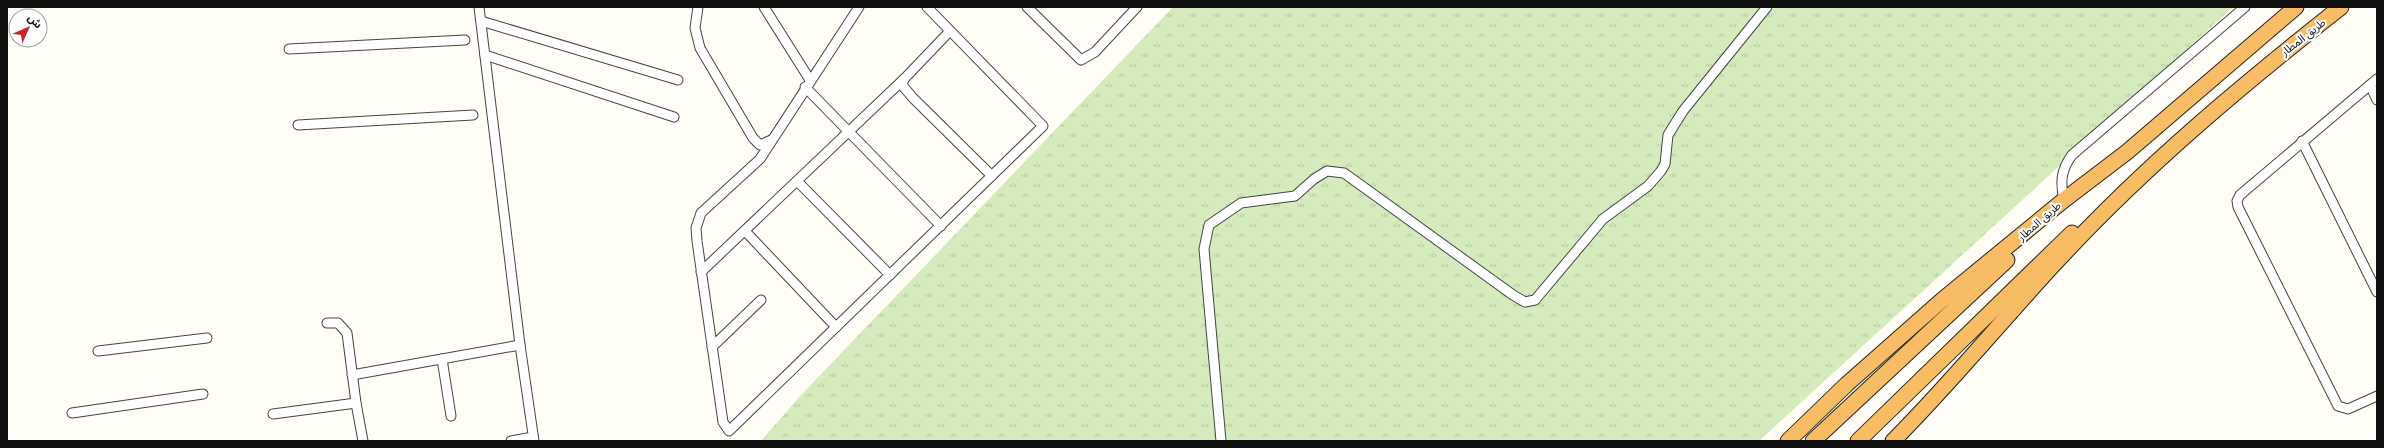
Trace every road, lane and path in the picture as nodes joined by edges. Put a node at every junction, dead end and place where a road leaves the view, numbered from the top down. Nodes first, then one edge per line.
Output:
1 (479, 7) edge
2 (698, 7) edge
3 (764, 7) edge
4 (927, 7) edge
5 (1027, 7) edge
6 (1767, 7) edge
7 (2245, 7) edge
8 (2296, 7) edge
9 (2341, 7) edge
10 (855, 9) edge
11 (1132, 9) edge
12 (481, 21) junction
13 (950, 31) junction
14 (465, 40) dead end
15 (289, 50) dead end
16 (485, 55) junction
17 (904, 79) junction
18 (2377, 79) edge
19 (678, 80) dead end
20 (807, 84) junction
21 (2370, 85) junction
22 (2377, 100) edge
23 (473, 115) dead end
24 (674, 117) dead end
25 (298, 125) dead end
26 (849, 132) junction
27 (772, 139) junction
28 (2302, 141) junction
29 (2180, 142) junction
30 (2122, 156) junction
31 (992, 176) junction
32 (797, 181) junction
33 (2064, 200) junction
34 (941, 226) junction
35 (745, 231) junction
36 (701, 272) junction
37 (890, 275) junction
38 (2377, 292) edge
39 (761, 300) dead end
40 (327, 324) dead end
41 (836, 327) junction
42 (207, 338) dead end
43 (520, 345) junction
44 (712, 347) junction
45 (98, 351) dead end
46 (442, 359) junction
47 (352, 375) junction
48 (203, 394) dead end
49 (2377, 396) edge
50 (356, 403) junction
51 (72, 413) dead end
52 (273, 414) dead end
53 (451, 416) dead end
54 (534, 439) edge
55 (363, 441) edge
56 (511, 441) edge
57 (1221, 441) edge
58 (1788, 441) edge
59 (1813, 441) edge
60 (1858, 441) edge
61 (1893, 441) edge

1 - 12 street
2 - 27 street
3 - 20 street
4 - 13 street
5 - 11 street
6 - 57 street
7 - 33 street
8 - 30 highway, طريق المطار
9 - 29 highway, طريق المطار
10 - 20 street
12 - 16 street
12 - 19 street
13 - 17 street
13 - 31 street
14 - 15 street
16 - 24 street
16 - 43 street
17 - 26 street
17 - 31 street
18 - 21 street
20 - 26 street
20 - 27 street
21 - 22 street
21 - 28 street
23 - 25 street
26 - 32 street
26 - 34 street
27 - 36 street
28 - 38 street
28 - 49 street
29 - 60 highway
29 - 61 highway, طريق المطار
30 - 33 highway, طريق المطار
30 - 59 highway
31 - 34 street
32 - 35 street
32 - 37 street
33 - 58 highway, طريق المطار
34 - 37 street
35 - 36 street
35 - 41 street
36 - 44 street
37 - 41 street
39 - 44 street
40 - 47 street
41 - 44 street
42 - 45 street
43 - 46 street
43 - 54 street
46 - 47 street
46 - 53 street
47 - 50 street
48 - 51 street
50 - 52 street
50 - 55 street
54 - 56 street

